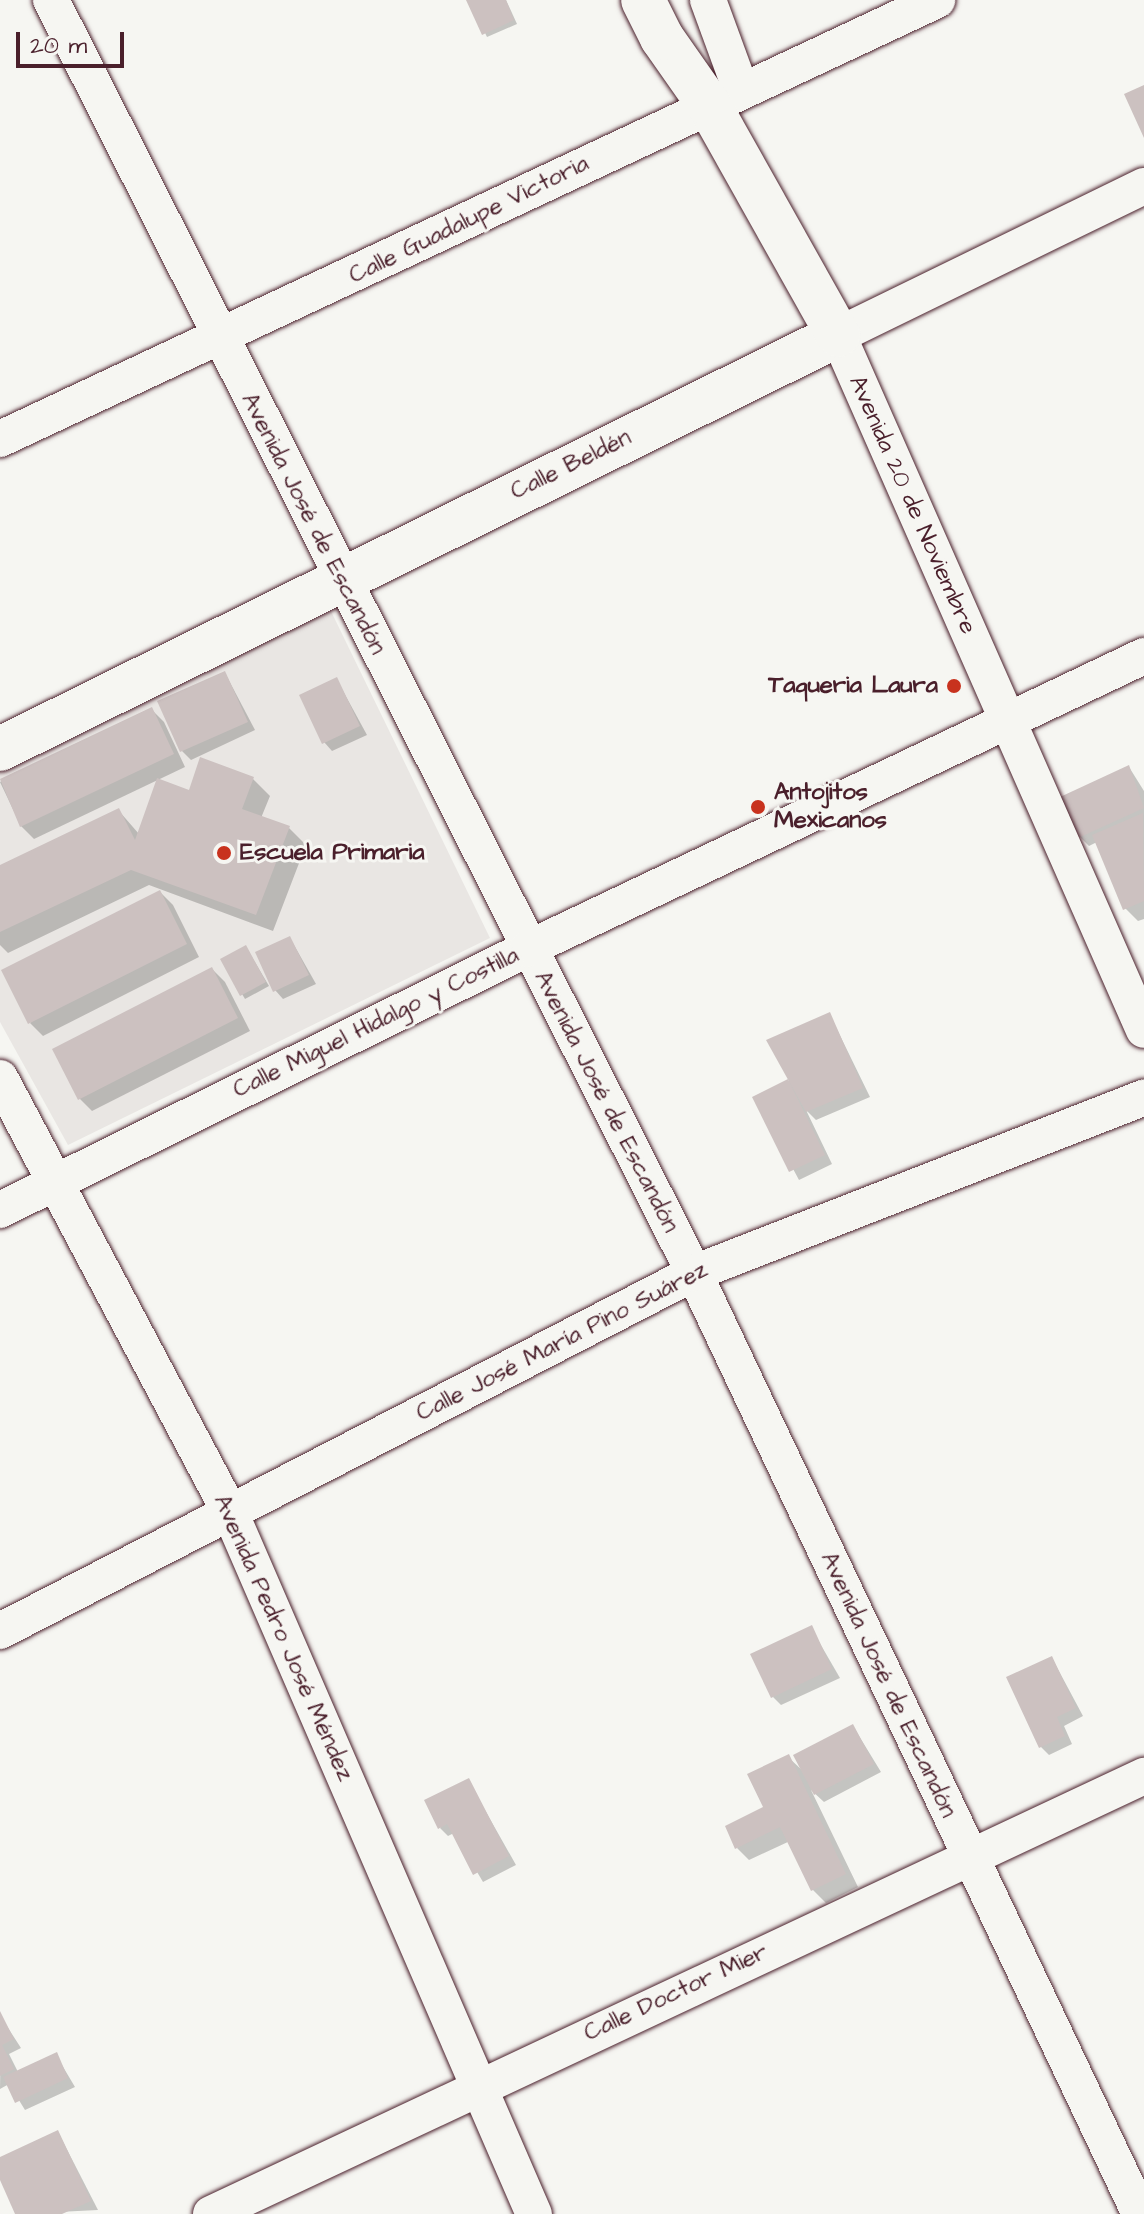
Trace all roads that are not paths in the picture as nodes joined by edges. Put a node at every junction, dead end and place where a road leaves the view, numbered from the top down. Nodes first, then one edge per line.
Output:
1 (51, 0) edge
2 (643, 0) edge
3 (693, 0) edge
4 (708, 0) edge
5 (937, 0) edge
6 (662, 38) junction
7 (725, 97) junction
8 (1144, 186) edge
9 (838, 335) junction
10 (219, 339) junction
11 (0, 439) edge
12 (341, 578) junction
13 (1144, 656) edge
14 (1008, 724) junction
15 (0, 749) edge
16 (527, 949) junction
17 (1144, 1030) edge
18 (0, 1078) edge
19 (1144, 1098) edge
20 (55, 1181) junction
21 (0, 1210) edge
22 (694, 1273) junction
23 (230, 1512) junction
24 (0, 1631) edge
25 (1144, 1776) edge
26 (969, 1858) junction
27 (477, 2085) junction
28 (211, 2214) edge
29 (534, 2214) edge
30 (1140, 2214) edge

1 - 10 street, Avenida José de Escandón
2 - 6 main road, Avenida 20 de Noviembre
3 - 6 street
4 - 7 street
5 - 7 street, Calle Guadalupe Victoria
6 - 7 main road, Avenida 20 de Noviembre
7 - 9 main road, Avenida 20 de Noviembre
7 - 10 street, Calle Guadalupe Victoria
8 - 9 street, Calle Beldén
9 - 12 main road, Calle Beldén
9 - 14 street, Avenida 20 de Noviembre
10 - 11 street, Calle Guadalupe Victoria
10 - 12 street, Avenida José de Escandón
12 - 15 main road, Calle Beldén
12 - 16 street, Avenida José de Escandón
13 - 14 street, Calle Miguel Hidalgo y Costilla
14 - 16 street, Calle Miguel Hidalgo y Costilla
14 - 17 street, Avenida 20 de Noviembre
16 - 20 street, Calle Miguel Hidalgo y Costilla
16 - 22 street, Avenida José de Escandón
18 - 20 street, Avenida Pedro José Méndez
19 - 22 street, Calle José María Pino Suárez
20 - 21 street, Calle Miguel Hidalgo y Costilla
20 - 23 street, Avenida Pedro José Méndez
22 - 23 street, Calle José María Pino Suárez
22 - 26 street, Avenida José de Escandón
23 - 24 street, Calle José María Pino Suárez
23 - 27 street, Avenida Pedro José Méndez
25 - 26 street, Calle Doctor Mier
26 - 27 street, Calle Doctor Mier
26 - 30 street, Avenida José de Escandón
27 - 28 street, Calle Doctor Mier
27 - 29 street, Avenida Pedro José Méndez

